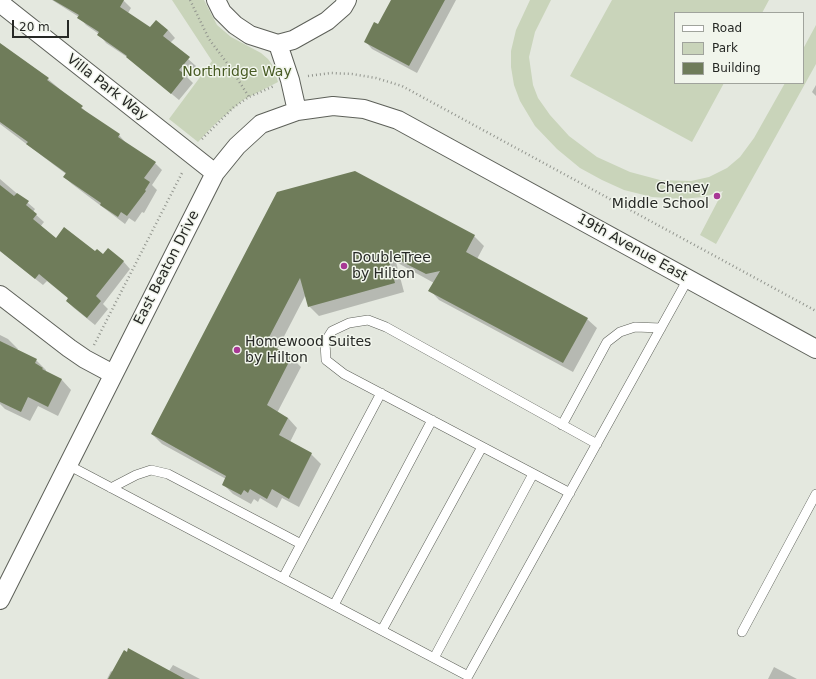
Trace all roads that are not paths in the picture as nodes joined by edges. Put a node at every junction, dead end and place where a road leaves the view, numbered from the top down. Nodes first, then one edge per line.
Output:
1 (216, 0) edge
2 (347, 0) edge
3 (0, 3) edge
4 (278, 44) junction
5 (297, 111) junction
6 (448, 146) joint
7 (215, 173) junction
8 (688, 279) junction
9 (0, 295) edge
10 (661, 328) junction
11 (816, 349) edge
12 (113, 374) junction
13 (381, 393) junction
14 (432, 420) junction
15 (562, 425) junction
16 (597, 444) junction
17 (482, 447) junction
18 (68, 465) junction
19 (533, 474) junction
20 (111, 488) junction
21 (570, 493) junction
22 (816, 494) edge
23 (301, 544) junction
24 (283, 578) junction
25 (0, 600) edge
26 (334, 605) junction
27 (382, 630) junction
28 (742, 632) dead end
29 (434, 658) junction

1 - 4 street
2 - 4 street
3 - 7 street, Villa Park Way
4 - 5 street
5 - 6 street, East Beaton Drive
5 - 7 street, East Beaton Drive
6 - 8 street, 19th Avenue East
7 - 12 street, East Beaton Drive
8 - 10 lane
8 - 11 street, 19th Avenue East
9 - 12 street
10 - 15 lane
10 - 16 lane
12 - 18 street, East Beaton Drive
13 - 14 lane
13 - 15 lane
13 - 23 lane
14 - 17 lane
14 - 26 lane
15 - 16 lane
16 - 21 lane
17 - 19 lane
17 - 27 lane
18 - 20 lane
18 - 25 street, East Beaton Drive
19 - 21 lane
19 - 29 lane
20 - 23 lane
20 - 24 lane
21 - 29 lane
22 - 28 lane
23 - 24 lane
24 - 26 lane
26 - 27 lane
27 - 29 lane

